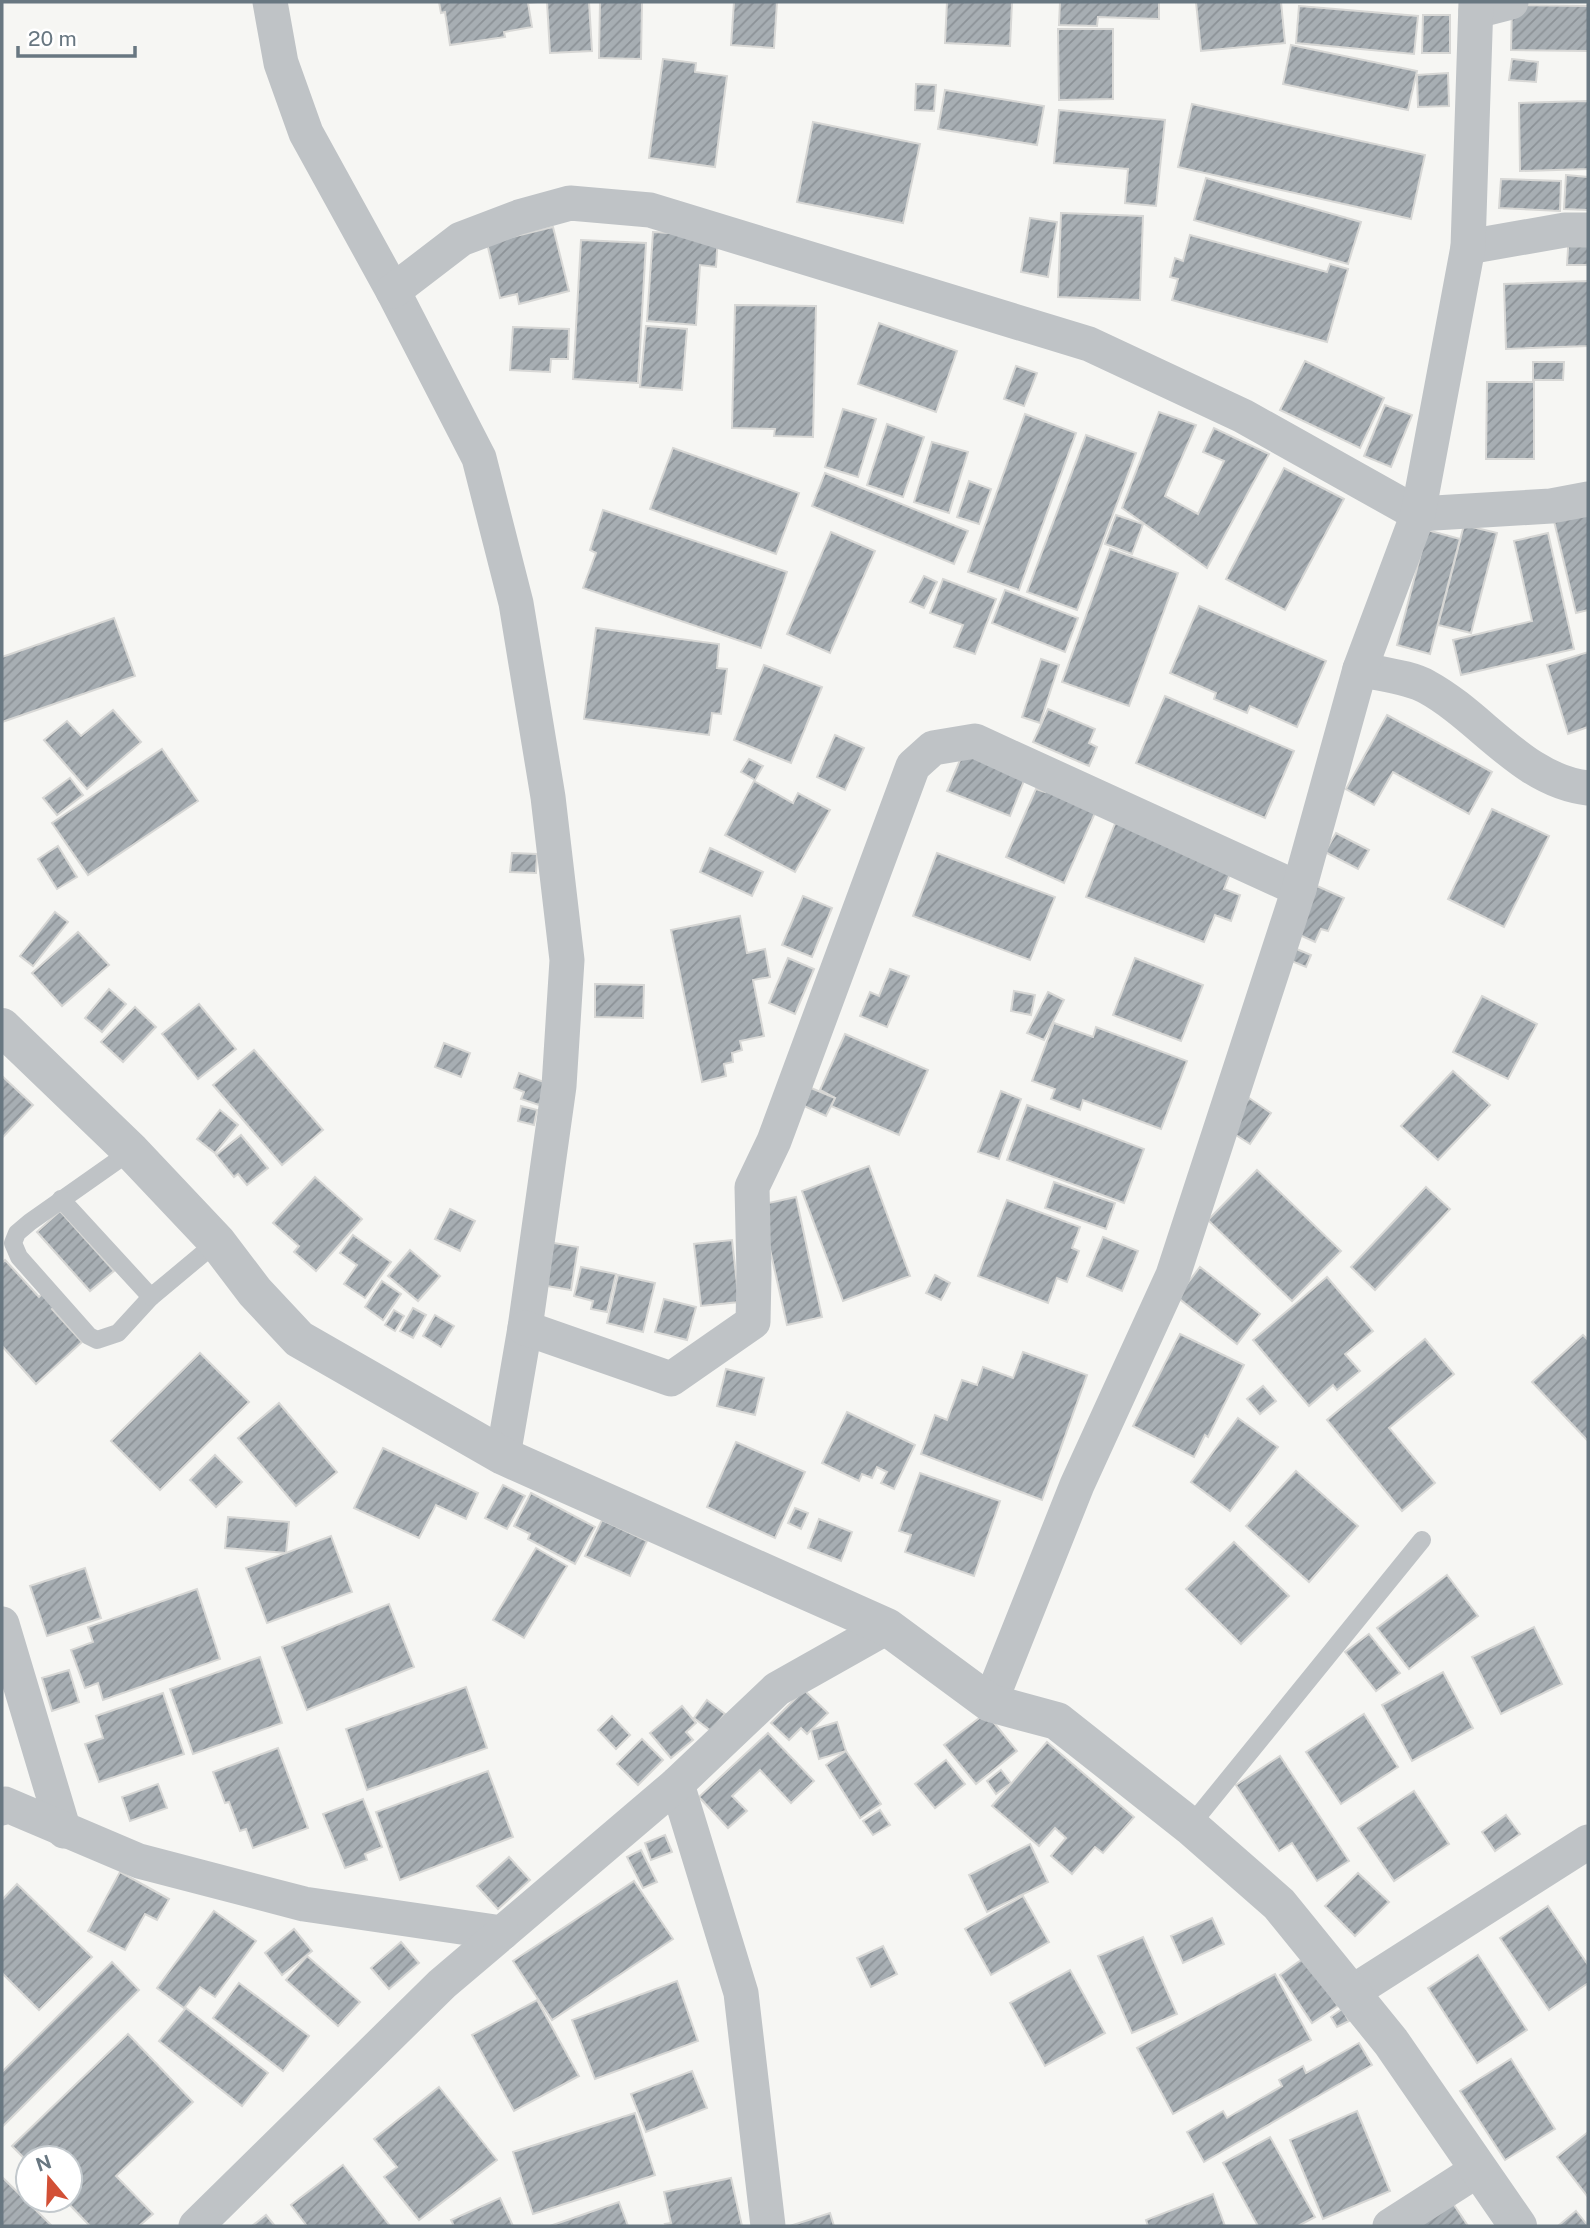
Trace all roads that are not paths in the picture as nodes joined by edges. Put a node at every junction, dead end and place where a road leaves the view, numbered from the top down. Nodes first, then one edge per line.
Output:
1 (270, 2) edge
2 (1511, 2) edge
3 (1476, 6) edge
4 (1588, 230) edge
5 (1468, 247) junction
6 (393, 291) junction
7 (1588, 499) edge
8 (1418, 514) junction
9 (1360, 669) junction
10 (1588, 788) edge
11 (1299, 889) junction
12 (2, 1027) edge
13 (131, 1151) junction
14 (61, 1199) junction
15 (217, 1242) junction
16 (152, 1297) junction
17 (525, 1328) junction
18 (503, 1456) junction
19 (1422, 1540) dead end
20 (2, 1624) edge
21 (887, 1627) junction
22 (990, 1703) junction
23 (677, 1784) junction
24 (3, 1804) edge
25 (1190, 1826) junction
26 (64, 1831) junction
27 (1588, 1842) edge
28 (502, 1933) junction
29 (1351, 1993) junction
30 (1479, 2169) junction
31 (196, 2226) edge
32 (768, 2226) edge
33 (1390, 2226) edge
34 (1518, 2226) edge

1 - 6 street
2 - 3 street
3 - 5 street
4 - 5 street
5 - 8 street
6 - 8 street
6 - 17 street
7 - 8 street
8 - 9 street
9 - 10 street
9 - 11 street
11 - 17 street
11 - 22 street
12 - 13 street
13 - 14 lane
13 - 15 street
14 - 16 lane
14 - 16 lane
15 - 16 lane
15 - 18 street
17 - 18 street
18 - 21 street
19 - 25 lane
20 - 26 street
21 - 22 street
21 - 23 street
22 - 25 street
23 - 28 street
23 - 32 street
24 - 26 street
25 - 29 street
26 - 28 street
27 - 29 street
28 - 31 street
29 - 30 street
30 - 33 street
30 - 34 street

